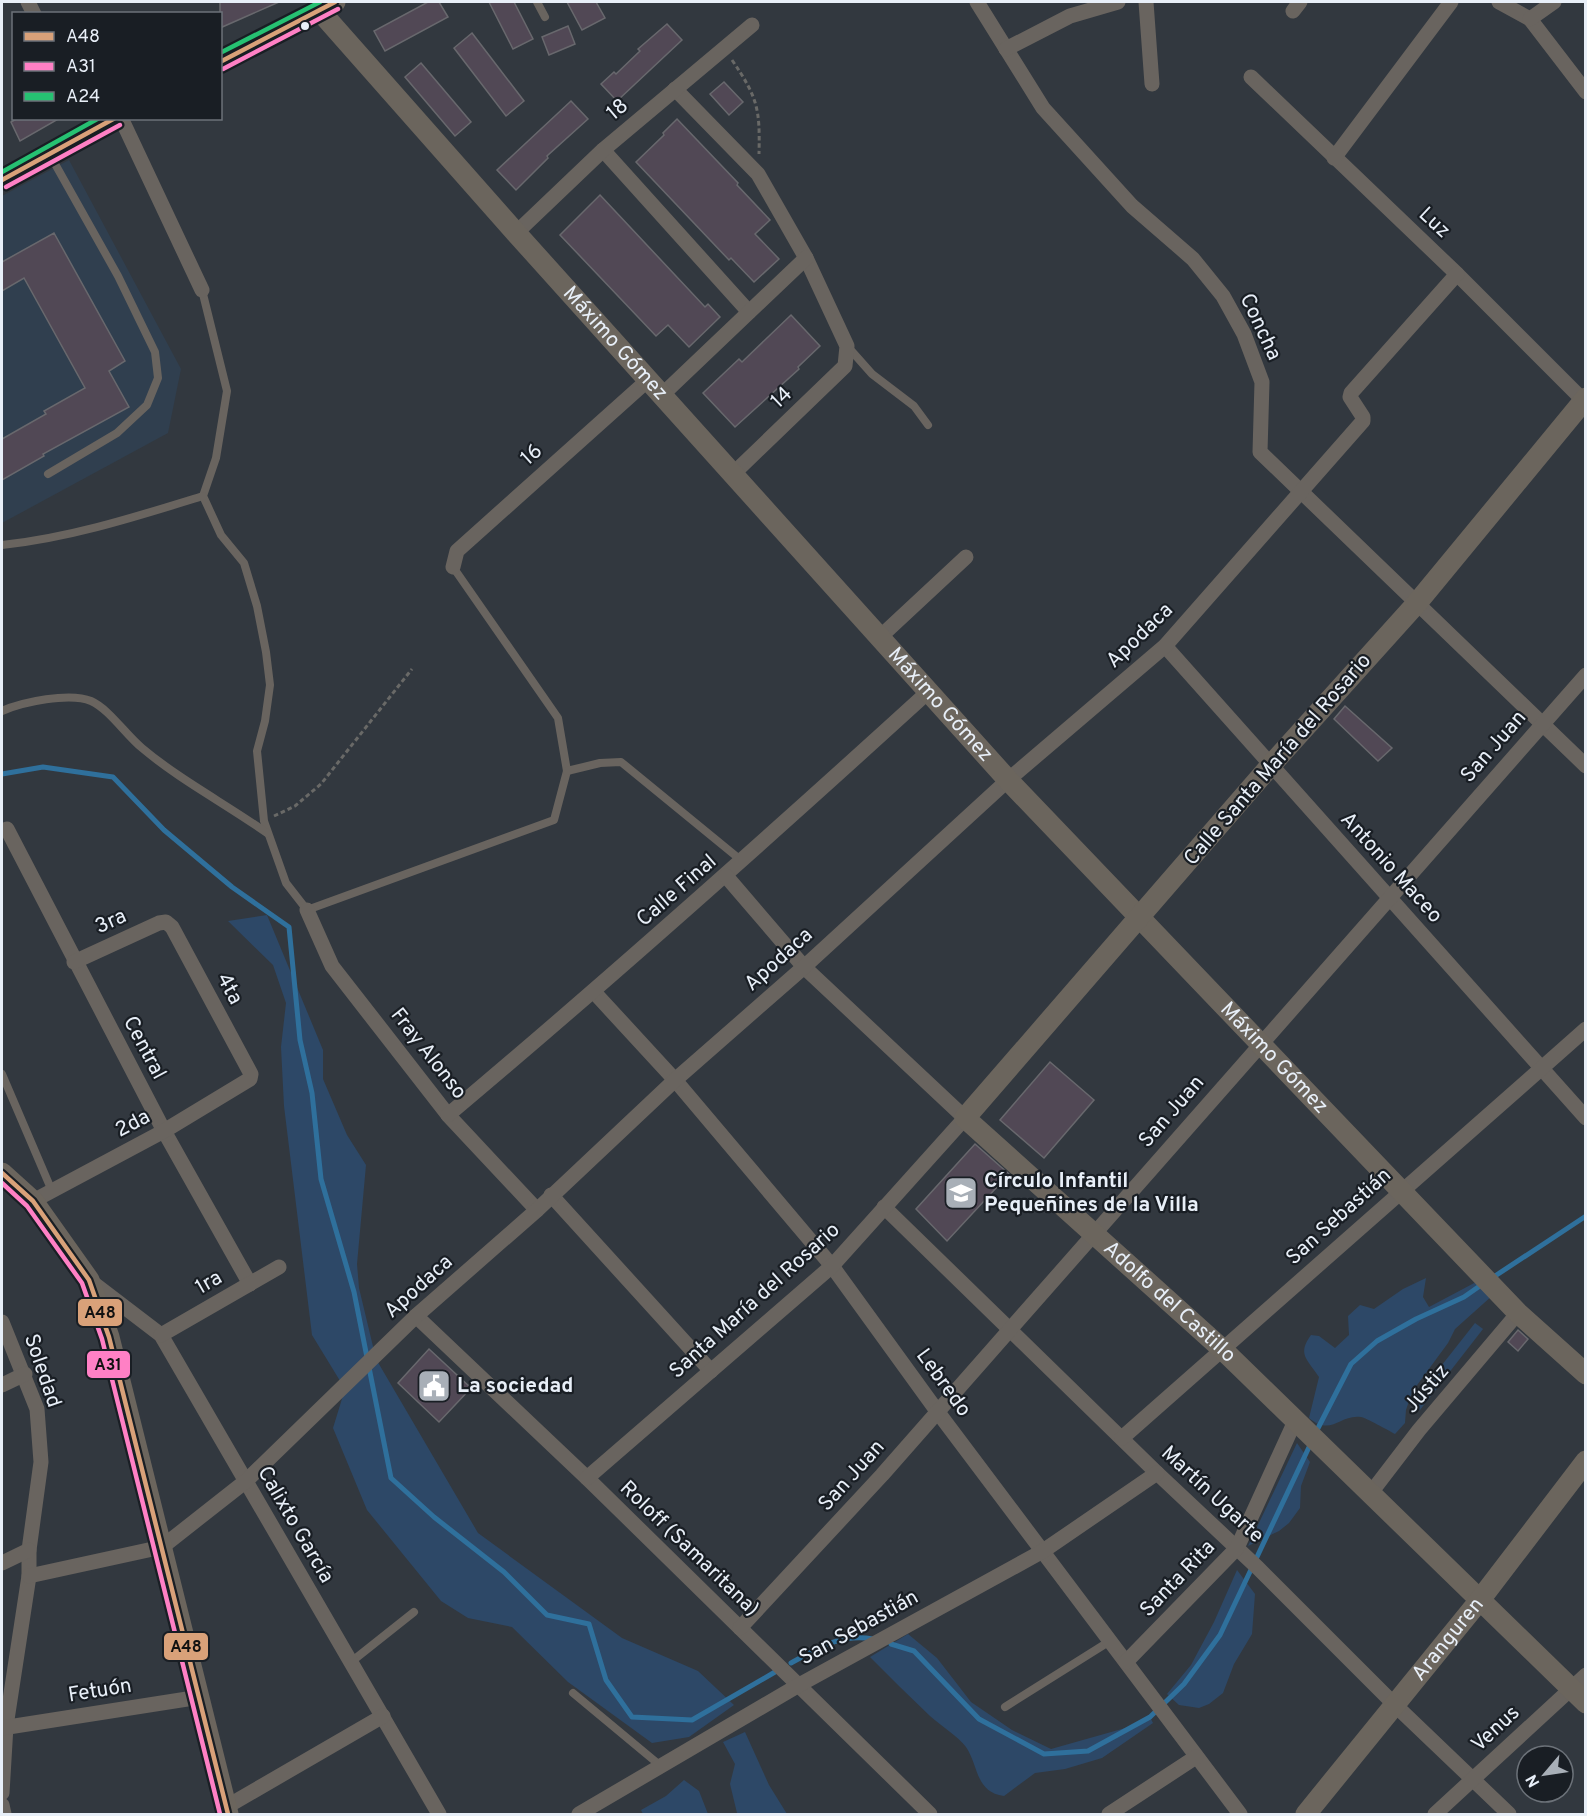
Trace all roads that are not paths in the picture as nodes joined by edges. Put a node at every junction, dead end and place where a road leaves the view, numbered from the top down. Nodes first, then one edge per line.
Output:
1 (537, 2) edge
2 (977, 2) edge
3 (1118, 2) edge
4 (1146, 2) edge
5 (1450, 2) edge
6 (1499, 2) edge
7 (1554, 2) edge
8 (327, 6) edge
9 (545, 17) dead end
10 (1530, 20) junction
11 (752, 25) dead end
12 (1006, 49) junction
13 (222, 61) edge
14 (1251, 77) dead end
15 (1152, 84) dead end
16 (675, 89) junction
17 (1586, 92) edge
18 (108, 120) edge
19 (122, 120) edge
20 (91, 124) edge
21 (603, 150) junction
22 (50, 154) junction
23 (1334, 159) junction
24 (2, 180) edge
25 (516, 233) junction
26 (806, 258) junction
27 (1457, 274) junction
28 (202, 290) joint
29 (748, 312) junction
30 (848, 346) junction
31 (655, 388) junction
32 (1585, 400) edge
33 (928, 425) dead end
34 (48, 474) dead end
35 (734, 474) junction
36 (1301, 492) junction
37 (203, 496) junction
38 (2, 545) edge
39 (966, 557) dead end
40 (453, 567) joint
41 (1417, 603) junction
42 (879, 638) junction
43 (1165, 646) junction
44 (1586, 675) edge
45 (928, 692) junction
46 (2, 711) edge
47 (1542, 724) junction
48 (1271, 765) junction
49 (1586, 766) edge
50 (567, 771) junction
51 (1008, 780) junction
52 (7, 829) dead end
53 (267, 833) junction
54 (742, 861) junction
55 (726, 876) junction
56 (1390, 897) junction
57 (307, 910) junction
58 (1139, 918) junction
59 (166, 922) joint
60 (75, 962) junction
61 (804, 967) junction
62 (594, 992) junction
63 (1586, 1029) edge
64 (1260, 1044) junction
65 (1540, 1068) junction
66 (2, 1074) edge
67 (250, 1079) joint
68 (675, 1080) junction
69 (448, 1115) junction
70 (964, 1118) junction
71 (1586, 1118) edge
72 (164, 1131) junction
73 (2, 1173) edge
74 (1401, 1190) junction
75 (52, 1191) junction
76 (551, 1195) junction
77 (33, 1201) junction
78 (884, 1208) junction
79 (537, 1209) junction
80 (1094, 1233) junction
81 (831, 1266) junction
82 (279, 1267) dead end
83 (89, 1280) junction
84 (250, 1284) junction
85 (1518, 1313) junction
86 (416, 1316) junction
87 (2, 1322) edge
88 (1010, 1328) junction
89 (161, 1335) junction
90 (1222, 1349) junction
91 (711, 1371) junction
92 (25, 1374) junction
93 (1586, 1374) edge
94 (2, 1385) edge
95 (937, 1411) junction
96 (1298, 1424) junction
97 (1122, 1438) junction
98 (1586, 1461) edge
99 (1156, 1473) junction
100 (587, 1478) junction
101 (246, 1481) junction
102 (1370, 1494) junction
103 (162, 1547) junction
104 (29, 1550) junction
105 (1043, 1551) junction
106 (1241, 1552) junction
107 (2, 1563) edge
108 (28, 1576) junction
109 (1479, 1601) junction
110 (414, 1612) dead end
111 (740, 1628) junction
112 (1110, 1641) junction
113 (351, 1662) junction
114 (1126, 1662) junction
115 (799, 1685) junction
116 (1580, 1689) edge
117 (573, 1693) dead end
118 (200, 1697) junction
119 (1395, 1705) junction
120 (1005, 1707) dead end
121 (383, 1716) junction
122 (4, 1727) edge
123 (1196, 1757) junction
124 (662, 1767) junction
125 (1473, 1779) junction
126 (2, 1793) edge
127 (2, 1805) edge
128 (227, 1811) edge
129 (4, 1815) edge
130 (439, 1815) edge
131 (579, 1815) edge
132 (930, 1815) edge
133 (1109, 1815) edge
134 (1240, 1815) edge
135 (1306, 1815) edge
136 (1436, 1815) edge
137 (1509, 1815) edge

1 - 9 lane
2 - 12 street, Concha
3 - 12 street
4 - 15 street
5 - 23 street
6 - 10 street
7 - 10 street
8 - 13 street
8 - 25 street, Máximo Gómez
10 - 17 street
11 - 16 street, 18
12 - 36 street, Concha
14 - 23 street, Luz
16 - 21 street, 18
16 - 26 street
18 - 20 street
19 - 28 street
20 - 22 street
21 - 25 street, 18
21 - 29 street
22 - 24 street
22 - 34 lane
23 - 27 street, Luz
25 - 31 street, Máximo Gómez
26 - 29 street, 16
26 - 30 street
27 - 32 street, Luz
27 - 36 street, Apodaca
28 - 37 lane
29 - 31 street, 16
30 - 33 lane
30 - 35 street, 14
31 - 35 street, Máximo Gómez
31 - 40 street, 16
32 - 41 street, Calle Santa María del Rosario
35 - 42 street, Máximo Gómez
36 - 41 street, Concha
36 - 43 street, Apodaca
37 - 38 lane
37 - 53 lane
39 - 42 street
40 - 50 lane
41 - 47 street, Concha
41 - 48 street, Calle Santa María del Rosario
42 - 45 street, Máximo Gómez
43 - 48 street, Antonio Maceo
43 - 51 street, Apodaca
44 - 47 street, San Juan
45 - 51 street, Máximo Gómez
45 - 54 street, Calle Final
46 - 53 lane
47 - 49 street, Concha
47 - 56 street, San Juan
48 - 56 street, Antonio Maceo
48 - 58 street, Calle Santa María del Rosario
50 - 54 lane
50 - 57 lane
51 - 58 street, Máximo Gómez
51 - 61 street, Apodaca
52 - 60 street, Central
53 - 57 lane
54 - 55 street, Calle Final
55 - 61 street, Adolfo del Castillo
55 - 62 street, Calle Final
56 - 64 street, San Juan
56 - 65 street, Antonio Maceo
57 - 69 street, Fray Alonso
58 - 64 street, Máximo Gómez
58 - 70 street, Calle Santa María del Rosario
59 - 60 street, 3ra
59 - 67 street, 4ta
60 - 72 street, Central
61 - 68 street, Apodaca
61 - 70 street, Adolfo del Castillo
62 - 68 street, Lebredo
62 - 69 street, Calle Final
63 - 65 street, San Sebastián
64 - 74 street, Máximo Gómez
64 - 80 street, San Juan
65 - 71 street, Antonio Maceo
65 - 74 street, San Sebastián
66 - 75 lane
67 - 72 street, 2da
68 - 76 street, Apodaca
68 - 81 street, Lebredo
69 - 79 street, Fray Alonso
70 - 78 street, Santa María del Rosario
70 - 80 street, Adolfo del Castillo
72 - 75 street, 2da
72 - 84 street, Central
73 - 77 street
74 - 85 street, Máximo Gómez
74 - 90 street, San Sebastián
75 - 77 street, 2da
76 - 79 street, Apodaca
76 - 91 street
77 - 83 street
78 - 81 street, Santa María del Rosario
78 - 88 street, Martín Ugarte
79 - 86 street, Apodaca
80 - 88 street, San Juan
80 - 90 street, Adolfo del Castillo
81 - 91 street, Santa María del Rosario
81 - 95 street, Lebredo
82 - 84 street, 1ra
83 - 89 street, Calixto García
83 - 103 street
84 - 89 street, 1ra
85 - 93 street, Máximo Gómez
85 - 102 street, Jústiz
86 - 100 street, Roloff (Samaritana)
86 - 101 street, Apodaca
87 - 92 street, Soledad
88 - 95 street, San Juan
88 - 97 street, Martín Ugarte
89 - 101 street, Calixto García
90 - 96 street, Adolfo del Castillo
90 - 97 street, San Sebastián
91 - 100 street, Santa María del Rosario
92 - 94 street
92 - 104 street, Soledad
95 - 105 street, Lebredo
95 - 111 street, San Juan
96 - 102 street, Adolfo del Castillo
96 - 106 street, Santa Rita
97 - 99 street, Martín Ugarte
98 - 109 street, Aranguren
99 - 105 street, San Sebastián
99 - 106 street, Martín Ugarte
100 - 111 street, Roloff (Samaritana)
101 - 103 street, Apodaca
101 - 113 street, Calixto García
102 - 109 street, Adolfo del Castillo
103 - 108 street, Apodaca
103 - 118 street
104 - 107 street
104 - 108 street, Soledad
105 - 112 street, Lebredo
105 - 115 street, San Sebastián
106 - 114 street, Santa Rita
106 - 119 street, Martín Ugarte
108 - 122 street, Soledad
109 - 116 street, Adolfo del Castillo
109 - 119 street, Aranguren
110 - 113 lane
111 - 115 street, Roloff (Samaritana)
112 - 114 street, Lebredo
112 - 120 lane
113 - 121 street, Calixto García
114 - 123 street, Lebredo
115 - 124 street, San Sebastián
115 - 132 street, Roloff (Samaritana)
116 - 125 street, Venus
117 - 124 lane
118 - 122 street, Fetuón
118 - 128 street
119 - 125 street, Martín Ugarte
119 - 135 street, Aranguren
121 - 128 street
121 - 130 street, Calixto García
122 - 126 street, Soledad
123 - 133 street
123 - 134 street, Lebredo
124 - 131 street, San Sebastián
125 - 136 street, Venus
125 - 137 street, Martín Ugarte
127 - 129 street

